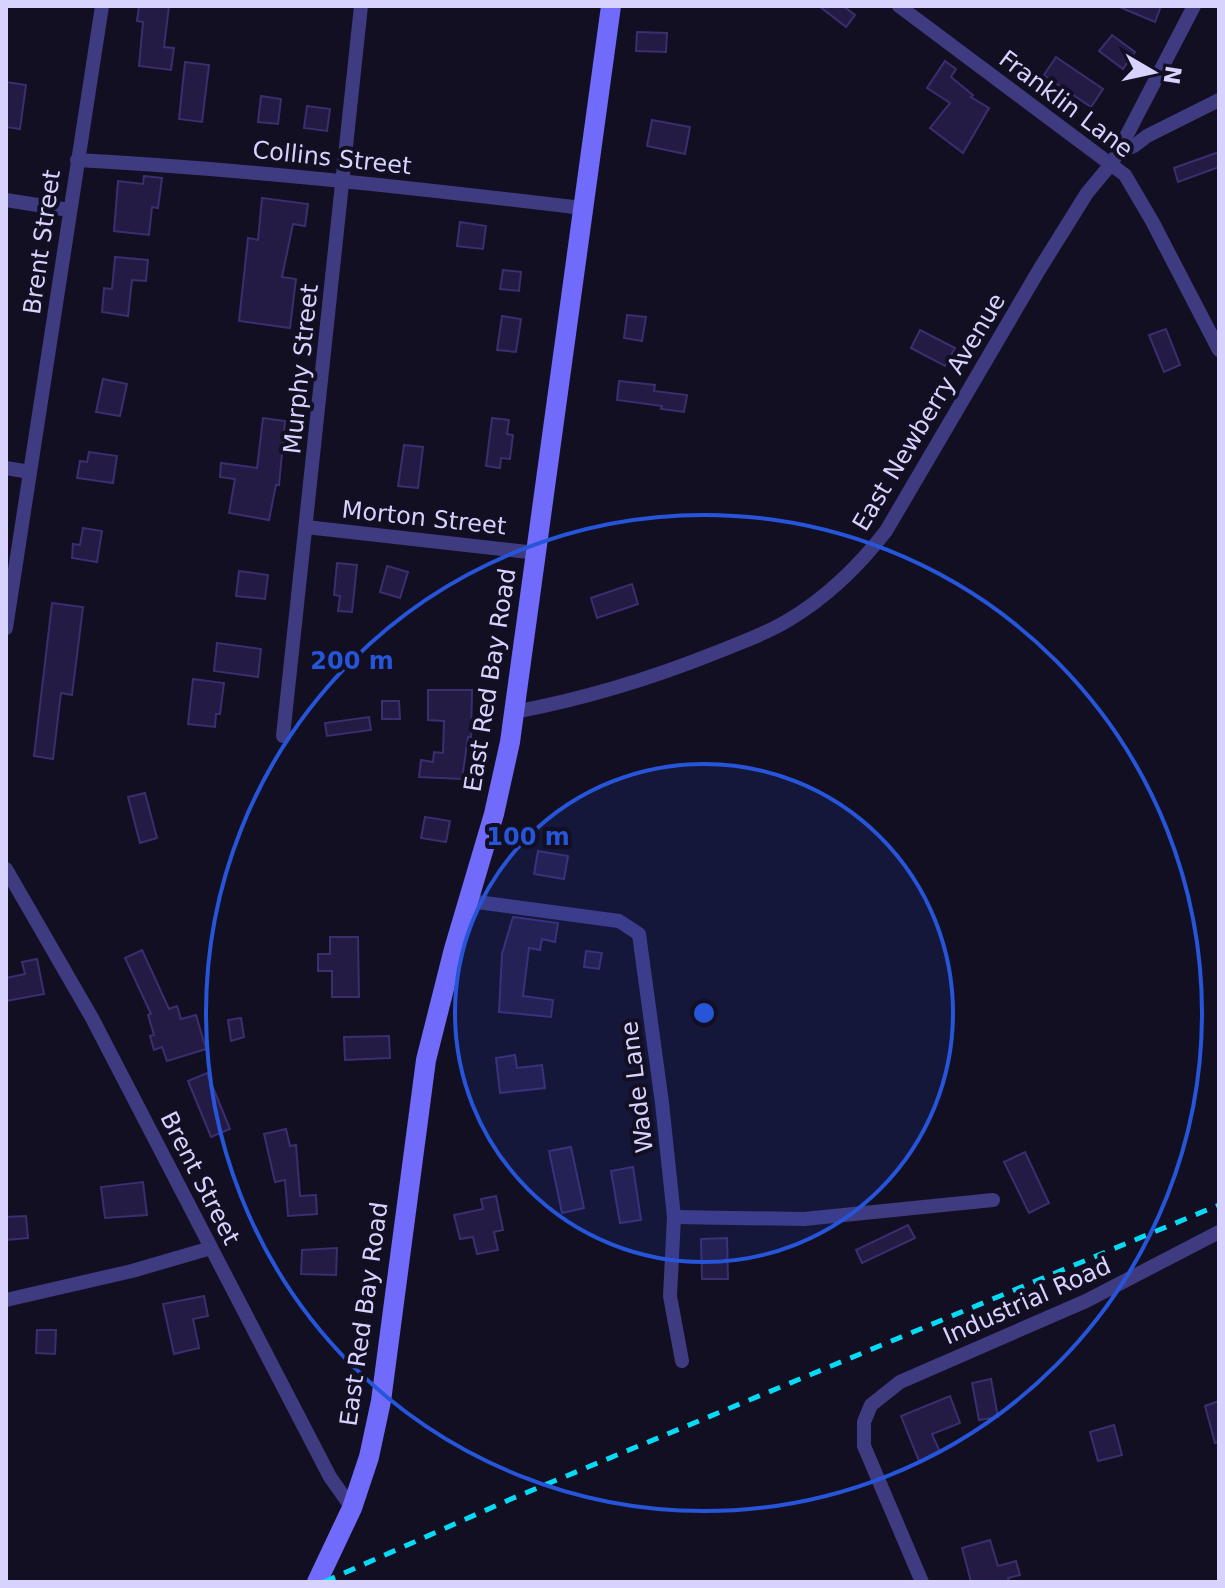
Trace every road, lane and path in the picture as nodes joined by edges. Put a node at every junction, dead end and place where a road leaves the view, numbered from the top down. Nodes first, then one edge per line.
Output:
1 (102, 6) edge
2 (361, 6) edge
3 (611, 6) edge
4 (899, 6) edge
5 (1194, 6) edge
6 (1219, 100) edge
7 (1115, 158) junction
8 (77, 160) junction
9 (343, 180) junction
10 (6, 200) edge
11 (582, 208) junction
12 (69, 210) junction
13 (1219, 350) edge
14 (6, 468) edge
15 (30, 472) junction
16 (306, 527) junction
17 (537, 553) junction
18 (6, 628) edge
19 (514, 712) junction
20 (283, 736) dead end
21 (6, 869) edge
22 (470, 901) junction
23 (993, 1200) dead end
24 (674, 1217) junction
25 (1219, 1232) edge
26 (211, 1248) junction
27 (6, 1300) edge
28 (682, 1361) dead end
29 (352, 1508) junction
30 (317, 1582) edge
31 (922, 1582) edge

1 - 8 street, Brent Street
2 - 9 street, Murphy Street
3 - 11 street, East Red Bay Road
4 - 7 street, Franklin Lane
5 - 7 street, East Newberry Avenue
6 - 7 street
7 - 13 street, Franklin Lane
7 - 19 street, East Newberry Avenue
8 - 9 street, Collins Street
8 - 12 street, Brent Street
9 - 11 street, Collins Street
9 - 16 street, Murphy Street
10 - 12 street
11 - 17 street, East Red Bay Road
12 - 15 street, Brent Street
14 - 15 street
15 - 18 street, Brent Street
16 - 17 street, Morton Street
16 - 20 street, Murphy Street
17 - 19 street, East Red Bay Road
19 - 22 street, East Red Bay Road
21 - 26 street, Brent Street
22 - 24 street, Wade Lane
22 - 29 street, East Red Bay Road
23 - 24 street
24 - 28 street, Wade Lane
25 - 31 street, Industrial Road
26 - 27 street
26 - 29 street, Brent Street
29 - 30 street, East Red Bay Road

